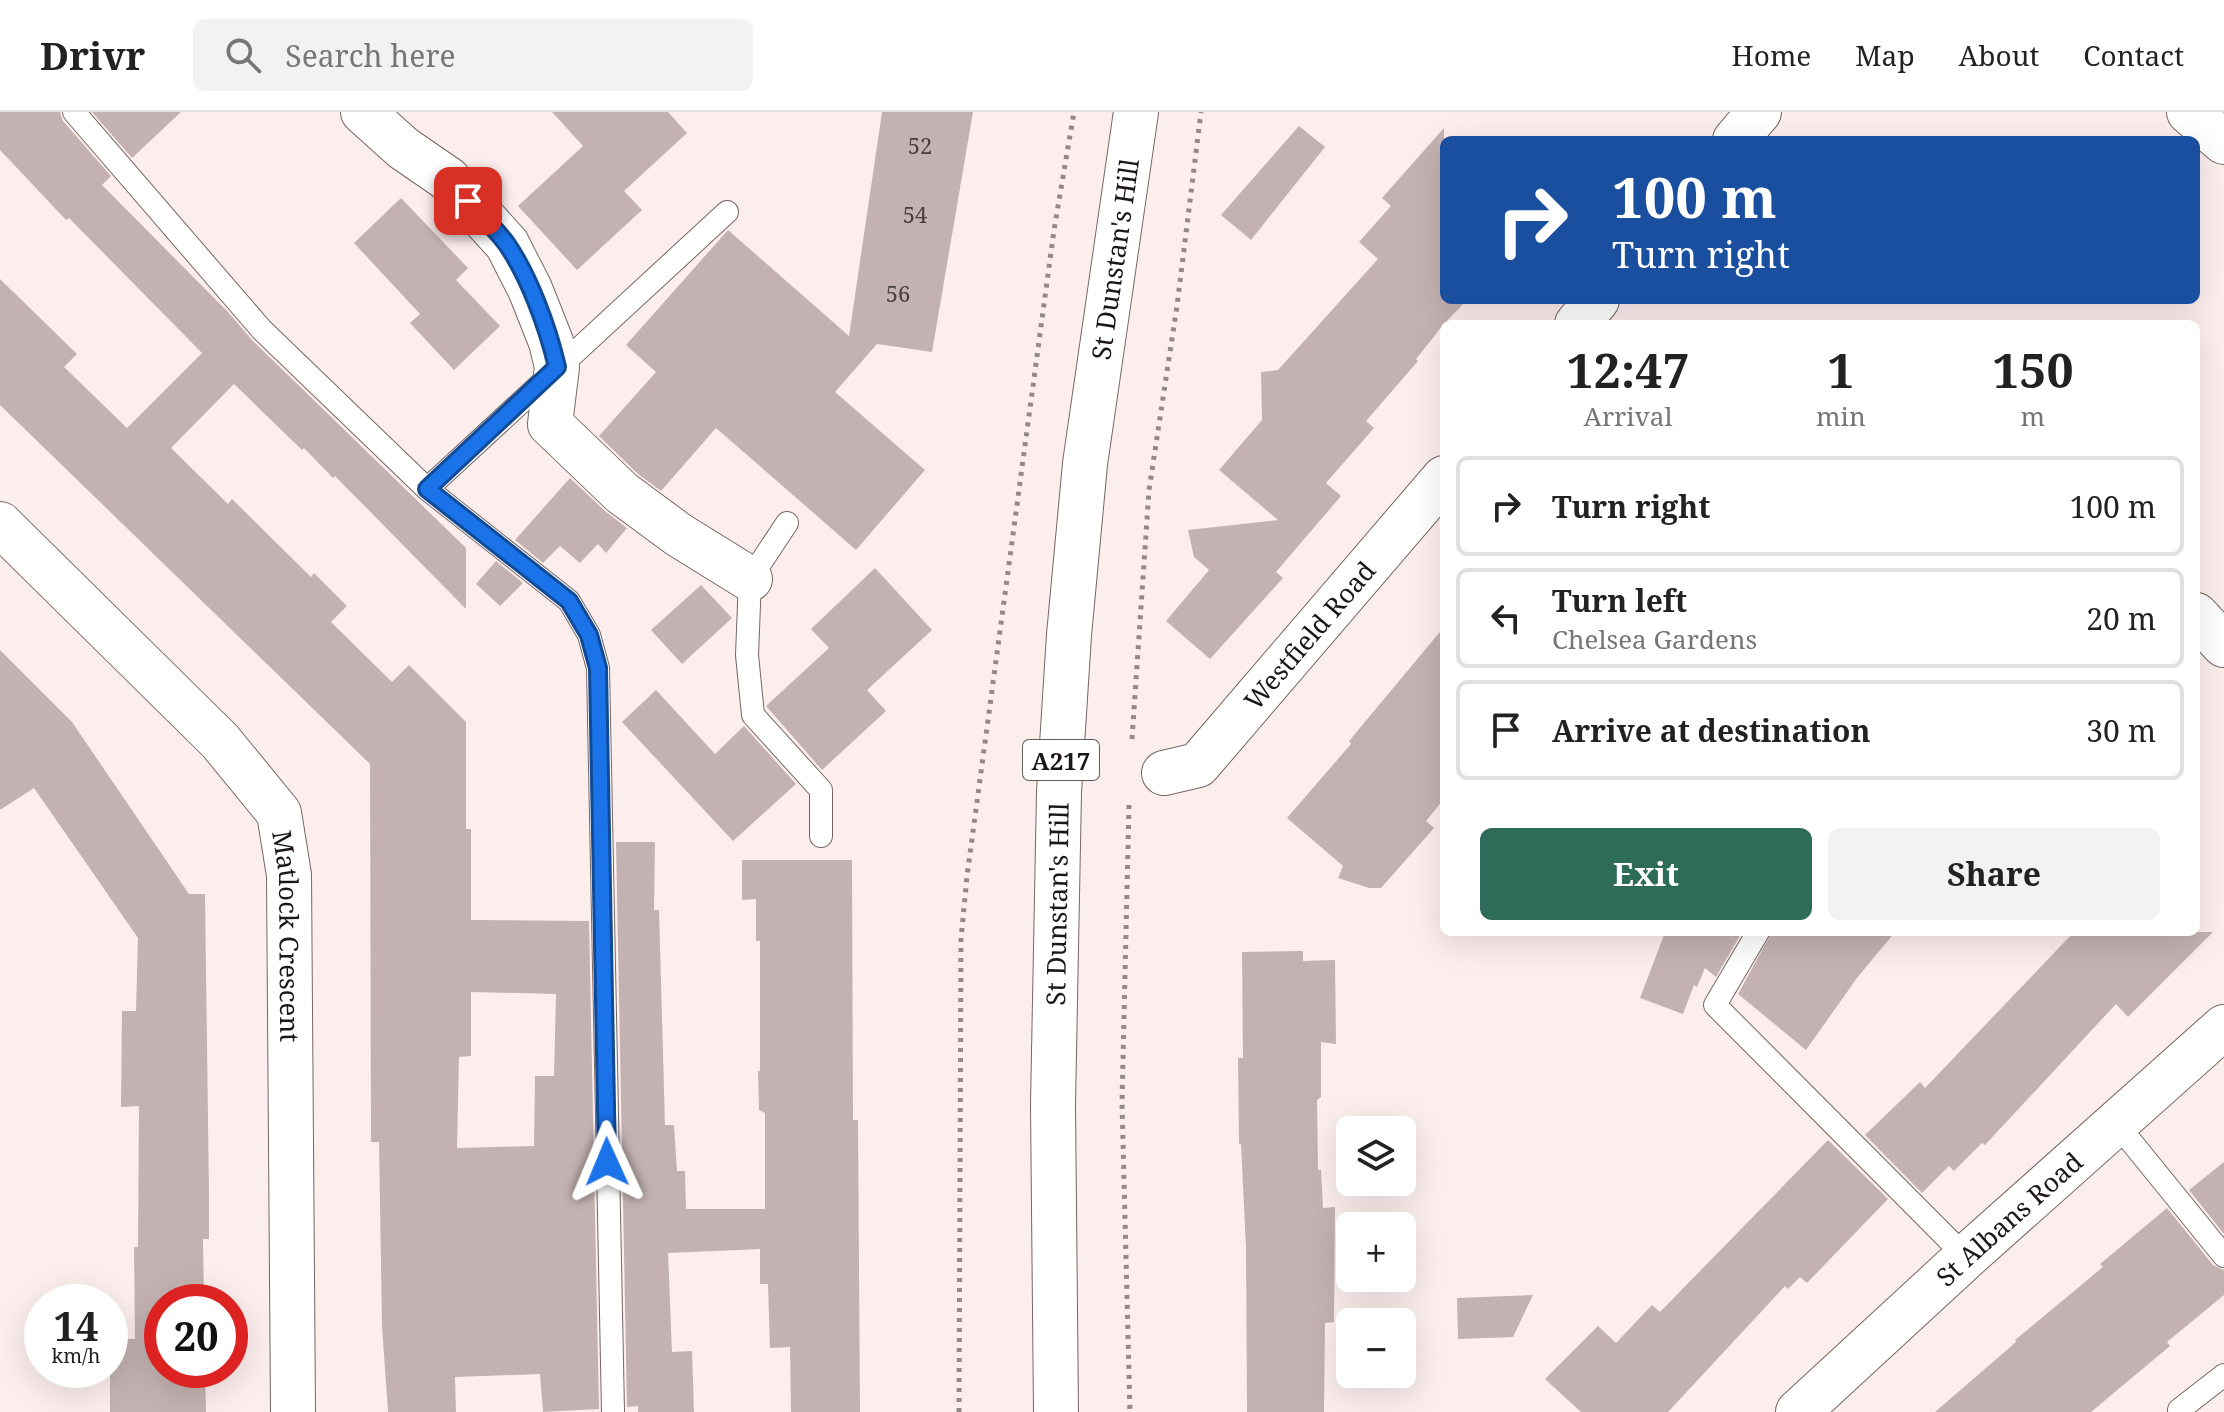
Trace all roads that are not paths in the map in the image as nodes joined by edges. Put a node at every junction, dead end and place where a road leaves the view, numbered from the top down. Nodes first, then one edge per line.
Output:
1 (74, 112) edge
2 (363, 112) edge
3 (1136, 112) edge
4 (1759, 112) edge
5 (2189, 112) edge
6 (1738, 136) edge
7 (2224, 142) edge
8 (727, 212) dead end
9 (1594, 304) edge
10 (1580, 320) edge
11 (557, 367) junction
12 (1440, 483) edge
13 (427, 489) junction
14 (787, 523) dead end
15 (0, 524) edge
16 (750, 579) junction
17 (2200, 619) edge
18 (2224, 645) edge
19 (1164, 773) dead end
20 (821, 836) dead end
21 (1756, 936) edge
22 (2224, 1027) edge
23 (2116, 1123) junction
24 (2224, 1256) edge
25 (1966, 1257) junction
26 (2224, 1375) edge
27 (2179, 1410) dead end
28 (293, 1412) edge
29 (613, 1412) edge
30 (1056, 1412) edge
31 (1798, 1412) edge

1 - 13 lane
2 - 11 main road
3 - 30 main road, St Dunstan's Hill / A217
4 - 6 main road
5 - 7 main road
8 - 11 lane
9 - 10 main road
11 - 13 lane
11 - 16 main road
12 - 19 main road, Westfield Road
13 - 29 lane
14 - 16 lane
15 - 28 main road, Matlock Crescent
16 - 20 lane
17 - 18 main road
21 - 25 lane
22 - 23 main road, St Albans Road
23 - 24 lane
23 - 25 main road, St Albans Road
25 - 31 main road, St Albans Road
26 - 27 lane

